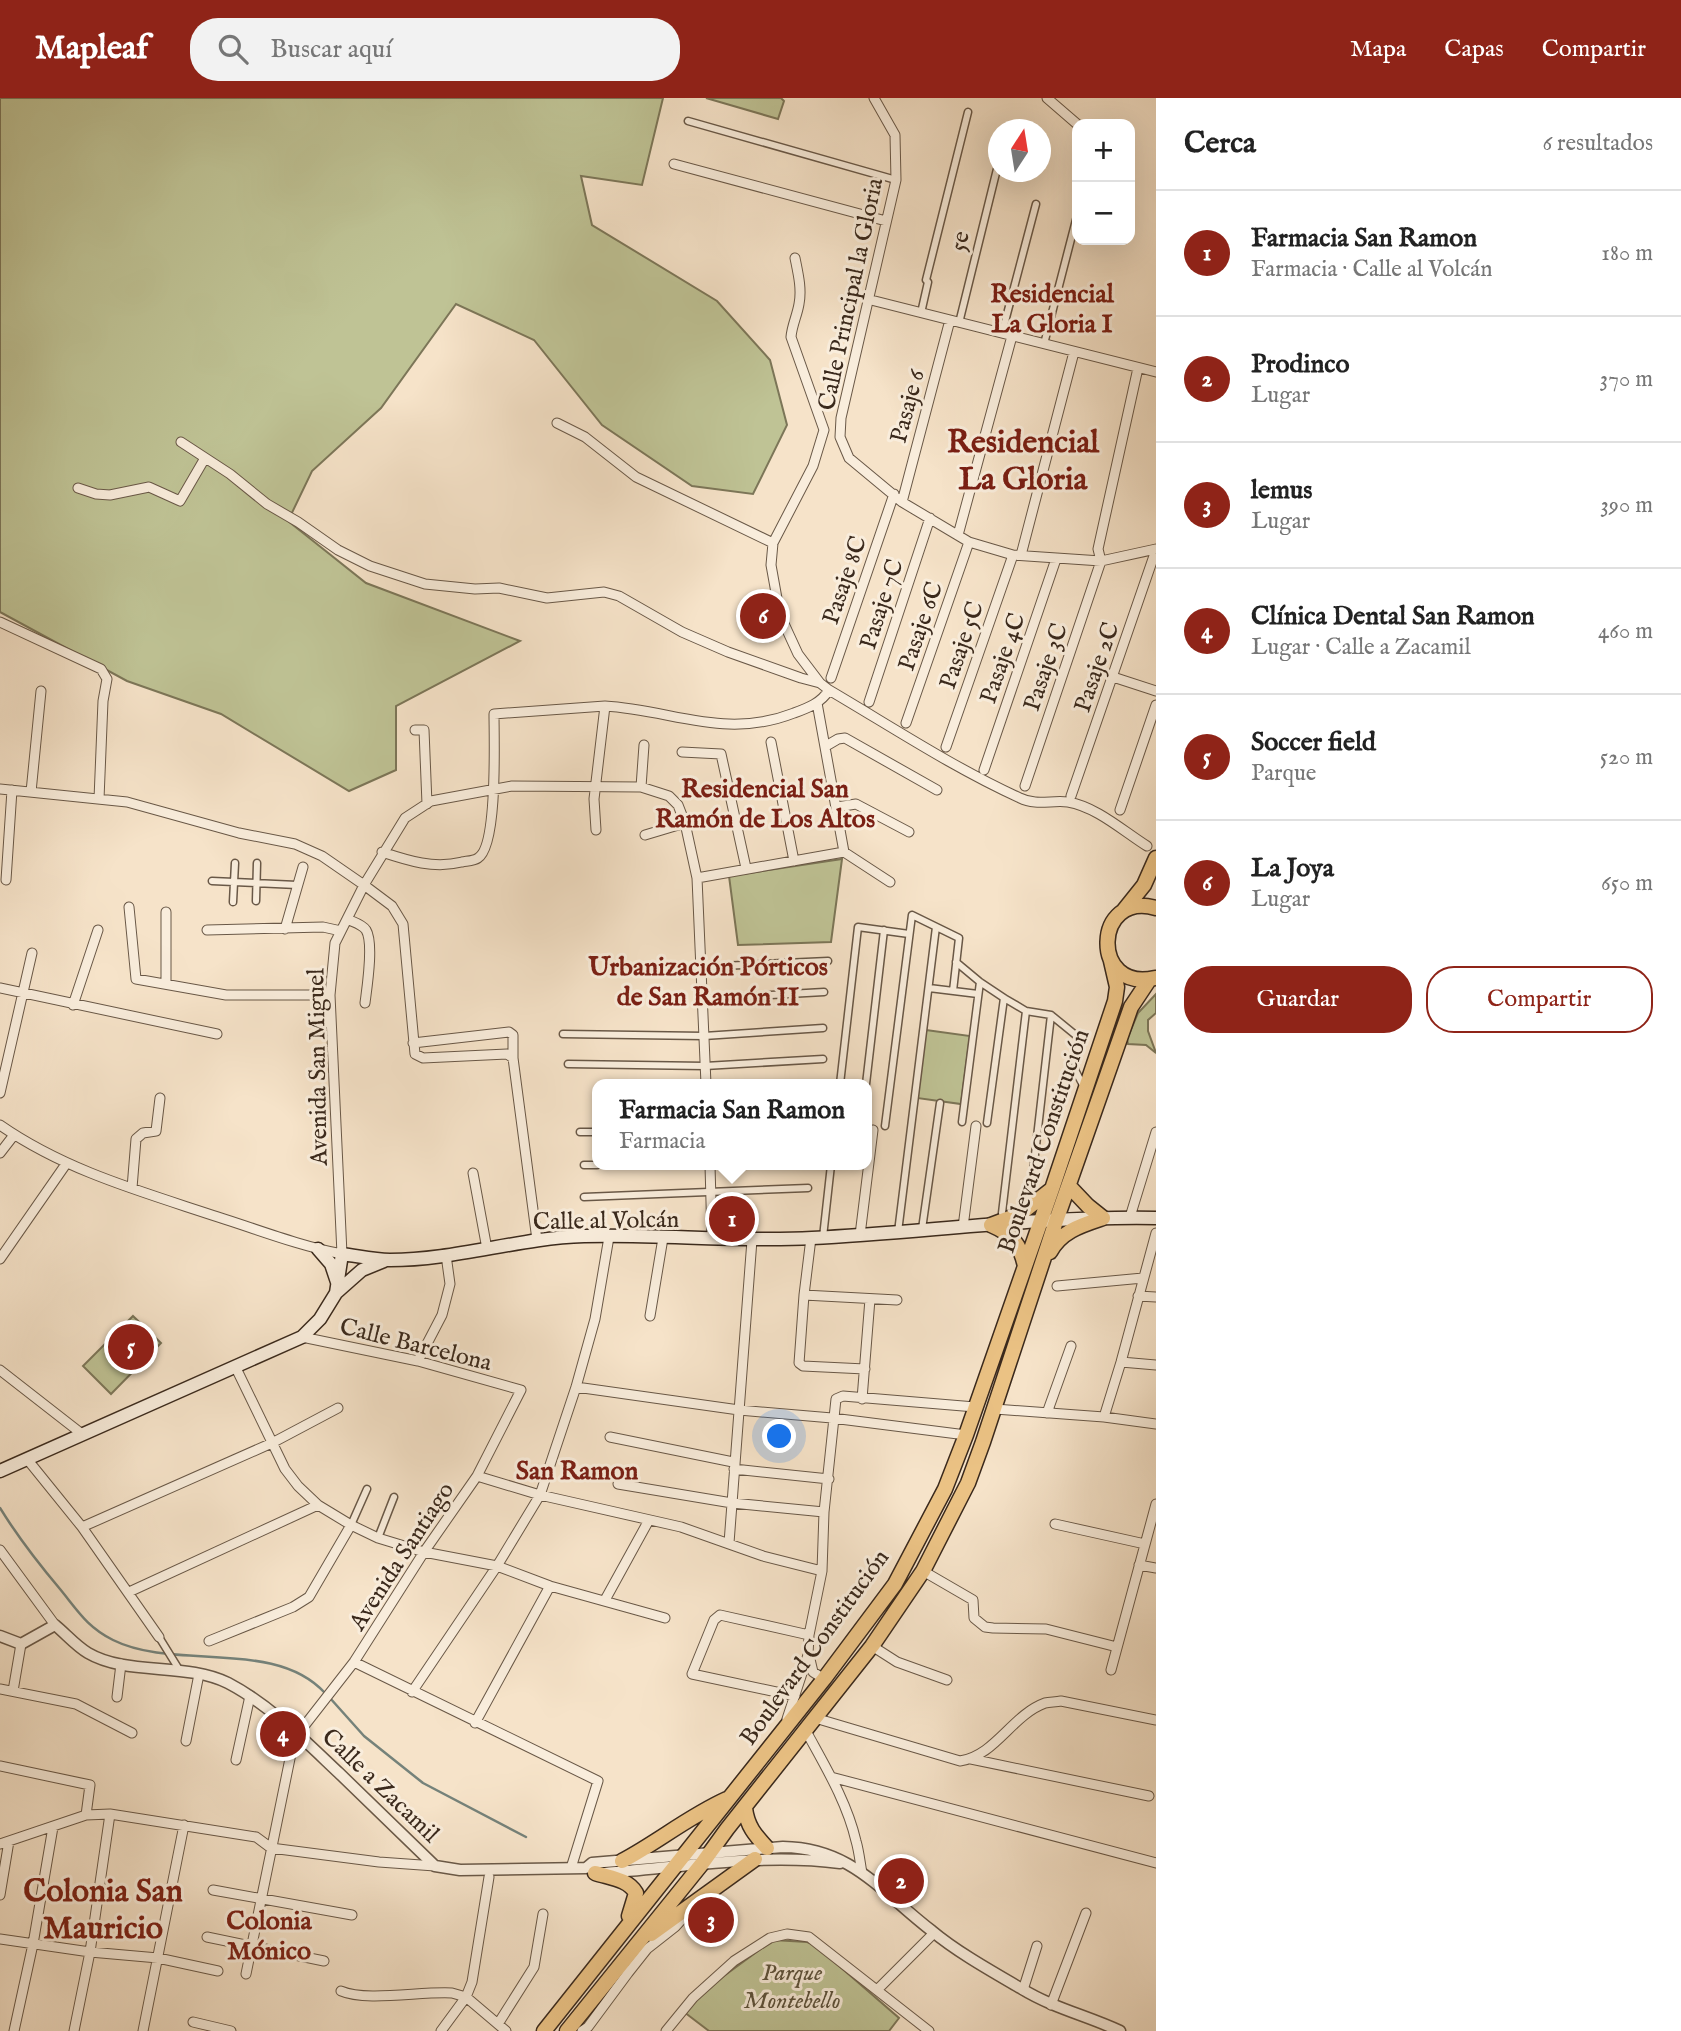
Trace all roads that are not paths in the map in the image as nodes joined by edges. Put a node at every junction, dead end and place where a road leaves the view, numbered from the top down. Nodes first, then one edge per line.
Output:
1 (874, 98) edge
2 (1048, 98) edge
3 (968, 111) dead end
4 (1072, 120) edge
5 (688, 121) dead end
6 (674, 164) dead end
7 (896, 180) junction
8 (993, 182) edge
9 (1036, 204) dead end
10 (886, 221) junction
11 (1072, 235) edge
12 (796, 258) dead end
13 (867, 299) junction
14 (921, 313) junction
15 (954, 321) junction
16 (1007, 335) junction
17 (1044, 344) junction
18 (1074, 352) junction
19 (1138, 368) junction
20 (1156, 373) edge
21 (557, 423) dead end
22 (824, 430) junction
23 (840, 437) junction
24 (181, 442) dead end
25 (205, 458) junction
26 (78, 488) dead end
27 (894, 494) junction
28 (902, 502) junction
29 (930, 518) junction
30 (958, 535) junction
31 (969, 542) junction
32 (773, 543) junction
33 (1156, 550) edge
34 (1017, 555) junction
35 (1056, 559) junction
36 (1101, 561) junction
37 (0, 622) edge
38 (1113, 677) junction
39 (831, 678) dead end
40 (820, 682) junction
41 (829, 690) junction
42 (41, 691) dead end
43 (1156, 691) edge
44 (869, 702) dead end
45 (817, 703) junction
46 (1156, 705) edge
47 (605, 706) junction
48 (906, 723) dead end
49 (415, 730) dead end
50 (771, 741) dead end
51 (644, 745) dead end
52 (826, 746) junction
53 (946, 747) dead end
54 (682, 752) dead end
55 (984, 770) dead end
56 (595, 786) junction
57 (1025, 786) dead end
58 (641, 787) junction
59 (0, 789) edge
60 (937, 789) dead end
61 (12, 790) junction
62 (494, 790) junction
63 (31, 792) junction
64 (1072, 796) dead end
65 (99, 799) junction
66 (427, 804) junction
67 (837, 807) junction
68 (1120, 810) dead end
69 (685, 824) junction
70 (596, 830) dead end
71 (909, 832) dead end
72 (645, 835) dead end
73 (382, 852) junction
74 (844, 852) junction
75 (1152, 852) edge
76 (794, 861) junction
77 (234, 863) dead end
78 (257, 863) dead end
79 (303, 866) dead end
80 (746, 868) junction
81 (697, 878) junction
82 (6, 880) dead end
83 (212, 881) dead end
84 (234, 882) junction
85 (890, 882) dead end
86 (257, 883) junction
87 (297, 885) junction
88 (363, 885) junction
89 (256, 901) dead end
90 (233, 902) dead end
91 (129, 907) dead end
92 (1156, 908) edge
93 (166, 912) dead end
94 (1124, 912) junction
95 (347, 919) junction
96 (936, 927) junction
97 (285, 929) junction
98 (98, 930) dead end
99 (207, 930) dead end
100 (884, 930) junction
101 (341, 931) junction
102 (909, 933) junction
103 (33, 953) dead end
104 (828, 961) dead end
105 (1111, 961) junction
106 (957, 962) junction
107 (701, 967) junction
108 (1152, 979) edge
109 (980, 982) junction
110 (166, 984) junction
111 (0, 988) edge
112 (929, 988) junction
113 (953, 991) junction
114 (824, 992) dead end
115 (21, 993) junction
116 (978, 994) junction
117 (330, 995) junction
118 (1004, 998) junction
119 (702, 999) junction
120 (365, 1003) dead end
121 (73, 1005) junction
122 (1026, 1011) junction
123 (1051, 1015) junction
124 (823, 1028) dead end
125 (217, 1034) dead end
126 (563, 1034) dead end
127 (704, 1036) junction
128 (414, 1043) junction
129 (513, 1058) junction
130 (823, 1059) dead end
131 (568, 1064) dead end
132 (705, 1066) junction
133 (706, 1079) edge
134 (841, 1079) edge
135 (867, 1079) edge
136 (1085, 1090) junction
137 (0, 1093) edge
138 (160, 1098) dead end
139 (940, 1103) dead end
140 (962, 1122) dead end
141 (987, 1123) dead end
142 (0, 1125) edge
143 (885, 1126) dead end
144 (976, 1126) dead end
145 (873, 1130) dead end
146 (580, 1132) dead end
147 (592, 1132) edge
148 (1156, 1132) edge
149 (14, 1135) junction
150 (872, 1138) edge
151 (0, 1153) edge
152 (66, 1164) junction
153 (584, 1165) dead end
154 (592, 1165) edge
155 (709, 1170) edge
156 (830, 1170) edge
157 (868, 1170) edge
158 (473, 1173) dead end
159 (1069, 1186) junction
160 (132, 1188) junction
161 (808, 1188) dead end
162 (1052, 1189) junction
163 (711, 1192) junction
164 (584, 1197) dead end
165 (1030, 1198) dead end
166 (1002, 1213) dead end
167 (1130, 1217) junction
168 (1156, 1217) edge
169 (1103, 1218) junction
170 (1056, 1221) junction
171 (1040, 1222) junction
172 (991, 1225) junction
173 (963, 1227) junction
174 (922, 1230) junction
175 (898, 1232) junction
176 (1156, 1233) edge
177 (860, 1235) junction
178 (609, 1237) junction
179 (663, 1238) junction
180 (817, 1238) junction
181 (712, 1239) junction
182 (537, 1240) junction
183 (752, 1240) junction
184 (487, 1249) junction
185 (318, 1250) junction
186 (342, 1254) junction
187 (446, 1255) junction
188 (0, 1259) edge
189 (388, 1260) junction
190 (1025, 1266) junction
191 (1041, 1268) junction
192 (1143, 1278) junction
193 (1057, 1286) dead end
194 (337, 1289) junction
195 (804, 1295) junction
196 (1139, 1296) junction
197 (1156, 1297) edge
198 (870, 1299) junction
199 (897, 1300) dead end
200 (650, 1316) dead end
201 (302, 1336) junction
202 (1071, 1346) dead end
203 (418, 1361) junction
204 (1121, 1362) junction
205 (1156, 1365) edge
206 (235, 1366) junction
207 (865, 1368) junction
208 (0, 1370) edge
209 (576, 1387) junction
210 (521, 1390) joint
211 (862, 1399) junction
212 (975, 1407) junction
213 (338, 1408) dead end
214 (995, 1409) junction
215 (739, 1410) junction
216 (1047, 1413) junction
217 (1104, 1417) junction
218 (832, 1418) junction
219 (1156, 1424) edge
220 (82, 1434) junction
221 (966, 1435) junction
222 (610, 1437) dead end
223 (272, 1443) junction
224 (27, 1459) junction
225 (734, 1465) junction
226 (0, 1471) edge
227 (477, 1476) junction
228 (829, 1479) junction
229 (618, 1484) dead end
230 (367, 1489) dead end
231 (540, 1494) junction
232 (394, 1497) dead end
233 (732, 1503) junction
234 (318, 1505) junction
235 (1155, 1508) edge
236 (824, 1512) junction
237 (649, 1520) junction
238 (1055, 1524) dead end
239 (351, 1525) junction
240 (82, 1527) junction
241 (378, 1538) junction
242 (729, 1543) junction
243 (1145, 1544) junction
244 (0, 1550) edge
245 (424, 1552) junction
246 (1139, 1565) junction
247 (497, 1566) junction
248 (1156, 1568) edge
249 (822, 1571) junction
250 (923, 1571) junction
251 (550, 1586) junction
252 (130, 1592) junction
253 (604, 1600) junction
254 (665, 1618) dead end
255 (55, 1625) junction
256 (809, 1635) junction
257 (0, 1636) edge
258 (159, 1637) joint
259 (209, 1641) dead end
260 (21, 1644) junction
261 (872, 1646) junction
262 (1117, 1647) junction
263 (808, 1655) junction
264 (354, 1662) junction
265 (121, 1664) junction
266 (1111, 1670) dead end
267 (180, 1671) junction
268 (199, 1674) junction
269 (824, 1679) junction
270 (947, 1680) dead end
271 (0, 1689) edge
272 (13, 1691) junction
273 (412, 1692) junction
274 (250, 1696) junction
275 (795, 1696) junction
276 (117, 1697) dead end
277 (815, 1718) junction
278 (1156, 1720) edge
279 (475, 1723) junction
280 (784, 1727) junction
281 (806, 1731) junction
282 (132, 1733) dead end
283 (298, 1734) junction
284 (186, 1741) dead end
285 (971, 1759) junction
286 (236, 1760) dead end
287 (0, 1766) edge
288 (831, 1777) junction
289 (1149, 1796) dead end
290 (731, 1797) junction
291 (745, 1808) junction
292 (110, 1814) junction
293 (86, 1815) junction
294 (184, 1825) junction
295 (53, 1827) junction
296 (4, 1842) edge
297 (271, 1848) junction
298 (767, 1848) junction
299 (710, 1852) junction
300 (683, 1854) junction
301 (755, 1859) junction
302 (622, 1861) junction
303 (1156, 1863) edge
304 (852, 1864) junction
305 (701, 1865) junction
306 (435, 1866) junction
307 (674, 1867) junction
308 (571, 1868) junction
309 (590, 1871) junction
310 (862, 1873) junction
311 (489, 1877) dead end
312 (213, 1890) dead end
313 (0, 1895) edge
314 (698, 1899) junction
315 (261, 1900) junction
316 (1086, 1913) dead end
317 (543, 1914) dead end
318 (352, 1915) dead end
319 (622, 1931) junction
320 (934, 1933) junction
321 (206, 1937) dead end
322 (0, 1939) edge
323 (33, 1944) junction
324 (252, 1946) junction
325 (1037, 1946) dead end
326 (633, 1947) junction
327 (90, 1952) junction
328 (158, 1958) junction
329 (324, 1961) dead end
330 (625, 1968) junction
331 (218, 1971) dead end
332 (246, 1974) dead end
333 (877, 1990) junction
334 (1023, 1990) junction
335 (341, 1991) dead end
336 (466, 1997) junction
337 (1051, 2005) junction
338 (193, 2022) dead end
339 (498, 2024) junction
340 (1112, 2029) edge
341 (14, 2031) edge
342 (74, 2031) edge
343 (144, 2031) edge
344 (231, 2031) edge
345 (441, 2031) edge
346 (506, 2031) edge
347 (544, 2031) edge
348 (567, 2031) edge
349 (582, 2031) edge
350 (666, 2031) edge
351 (929, 2031) edge

1 - 7 street, Calle Principal la Gloria
2 - 4 street
3 - 14 street
5 - 7 street
6 - 10 street
7 - 10 street, Calle Principal la Gloria
8 - 15 street, 5e
9 - 16 street
10 - 13 street, Calle Principal la Gloria
11 - 17 street
12 - 22 street
13 - 14 street
13 - 23 street, Calle Principal la Gloria
14 - 15 street
15 - 16 street
15 - 28 street, Pasaje 6
16 - 17 street
16 - 30 street
17 - 18 street
18 - 19 street
18 - 34 street, Pasaje 5C
19 - 20 street
19 - 36 street, Pasaje 3C
21 - 32 street
22 - 23 street
22 - 32 street
23 - 27 street, Calle Principal la Gloria
24 - 25 street
25 - 26 street
25 - 40 street
27 - 28 street, Calle Principal la Gloria
27 - 39 street, Pasaje 8C
28 - 29 street, Calle Principal la Gloria
29 - 30 street, Calle Principal la Gloria
29 - 44 street, Pasaje 7C
30 - 31 street, Calle Principal la Gloria
31 - 34 street, Calle Principal la Gloria
31 - 48 street, Pasaje 6C
32 - 40 street
33 - 36 street, Calle Principal la Gloria
33 - 38 street, Pasaje 2C
34 - 35 street, Calle Principal la Gloria
34 - 53 street, Pasaje 5C
35 - 36 street, Calle Principal la Gloria
35 - 55 street, Pasaje 4C
36 - 57 street, Pasaje 3C
37 - 65 street
38 - 43 street
38 - 64 street, Pasaje 2C
40 - 41 street
41 - 45 street
41 - 75 street
42 - 63 street
45 - 47 street
45 - 52 street
46 - 68 street
47 - 56 street
47 - 62 street
49 - 66 street
50 - 76 street
51 - 58 street
52 - 60 street
52 - 67 street
54 - 80 street
56 - 58 street
56 - 62 street
56 - 70 street
58 - 69 street
59 - 61 street
61 - 63 street
61 - 82 street
62 - 66 street
62 - 73 street
63 - 65 street
65 - 88 street
66 - 73 street, Avenida San Miguel
67 - 71 street
67 - 74 street
69 - 72 street
69 - 81 street
73 - 88 street, Avenida San Miguel
74 - 76 street
74 - 85 street
75 - 94 highway
76 - 80 street
77 - 84 street
78 - 86 street
79 - 87 street
80 - 81 street
81 - 107 street
83 - 84 street
84 - 86 street
84 - 90 street
86 - 87 street
86 - 89 street
87 - 97 street
88 - 95 street, Avenida San Miguel
88 - 128 street
91 - 110 street
92 - 94 highway
93 - 110 street
94 - 105 highway, Boulevard Constitución
95 - 101 street, Avenida San Miguel
95 - 120 street
96 - 102 street
96 - 106 street
96 - 112 street
97 - 99 street
97 - 101 street
98 - 121 street
100 - 102 street
100 - 134 street
100 - 135 street
101 - 117 street, Avenida San Miguel
102 - 143 street
103 - 115 street
104 - 107 street
105 - 108 highway
105 - 136 highway, Boulevard Constitución
106 - 109 street
106 - 113 street
107 - 119 street
108 - 159 highway, Boulevard Constitución
109 - 116 street
109 - 118 street
110 - 117 street
111 - 115 street
112 - 113 street
112 - 175 street
113 - 116 street
114 - 119 street
115 - 121 street
115 - 137 street
116 - 140 street
117 - 186 street, Avenida San Miguel
118 - 122 street
118 - 141 street
119 - 127 street
121 - 125 street
122 - 123 street
122 - 166 street
123 - 136 street
123 - 165 street
124 - 127 street
126 - 127 street
127 - 132 street
128 - 129 street
128 - 129 street
129 - 182 street
130 - 132 street
131 - 132 street
132 - 133 street
136 - 162 highway, Boulevard Constitución
138 - 160 street
139 - 174 street
142 - 149 street, Calle al Volcán
144 - 173 street
145 - 150 street
146 - 147 street
148 - 167 street
149 - 151 street
149 - 152 street, Calle al Volcán
152 - 160 street, Calle al Volcán
152 - 188 street
153 - 154 street
155 - 163 street
156 - 180 street
157 - 177 street
158 - 184 street
159 - 169 highway
159 - 170 highway, Boulevard Constitución
160 - 185 street, Calle al Volcán
161 - 163 street
162 - 171 highway, Boulevard Constitución
162 - 172 highway
163 - 164 street
163 - 181 street
167 - 168 main road, Calle al Volcán
167 - 169 main road, Calle al Volcán
169 - 170 main road, Calle al Volcán
169 - 191 highway
170 - 171 main road, Calle al Volcán
170 - 191 highway, Boulevard Constitución
171 - 172 main road, Calle al Volcán
171 - 190 highway, Boulevard Constitución
172 - 173 main road, Calle al Volcán
172 - 190 highway
173 - 174 main road, Calle al Volcán
174 - 175 main road, Calle al Volcán
175 - 177 main road, Calle al Volcán
176 - 192 street
177 - 180 main road, Calle al Volcán
178 - 179 main road, Calle al Volcán
178 - 182 main road, Calle al Volcán
178 - 209 street
179 - 181 main road, Calle al Volcán
179 - 200 street
180 - 183 main road, Calle al Volcán
180 - 195 street
181 - 183 main road, Calle al Volcán
182 - 184 main road, Calle al Volcán
183 - 215 street
184 - 187 main road, Calle al Volcán
185 - 186 street, Calle al Volcán
185 - 194 main road
186 - 189 main road, Calle al Volcán
186 - 194 main road
187 - 189 main road, Calle al Volcán
187 - 203 street
189 - 194 main road
190 - 212 highway, Boulevard Constitución
191 - 214 highway, Boulevard Constitución
192 - 193 street
192 - 196 street
194 - 201 main road
195 - 198 street
195 - 207 street
196 - 197 street
196 - 204 street
198 - 199 street
198 - 207 street
201 - 203 street, Calle Barcelona
201 - 206 main road
202 - 216 street
203 - 210 street, Calle Barcelona
204 - 205 street
204 - 217 street
206 - 220 main road
206 - 223 street
207 - 211 street
208 - 220 street
209 - 215 street
209 - 231 street
210 - 227 street, Avenida Santiago
211 - 212 street
211 - 218 street
212 - 221 highway, Boulevard Constitución
213 - 223 street
214 - 216 street
214 - 250 highway, Boulevard Constitución
215 - 218 street
215 - 225 street
216 - 217 street
217 - 219 street
218 - 221 street
218 - 228 street
220 - 224 main road
221 - 269 highway, Boulevard Constitución
222 - 225 street
223 - 234 street
223 - 240 street
224 - 226 main road
224 - 240 street
225 - 228 street
225 - 233 street
227 - 231 street
227 - 245 street, Avenida Santiago
228 - 236 street
229 - 233 street
230 - 239 street
231 - 237 street
231 - 247 street
232 - 241 street
233 - 236 street
233 - 242 street
234 - 239 street
234 - 252 street
235 - 243 street
236 - 249 street
237 - 242 street
237 - 253 street
238 - 243 street
239 - 241 street
239 - 259 street
240 - 252 street
241 - 245 street
242 - 249 street
243 - 246 street
244 - 255 street
245 - 247 street
245 - 264 street, Avenida Santiago
246 - 248 street
246 - 262 street
247 - 251 street
247 - 273 street
249 - 256 street
250 - 261 highway, Boulevard Constitución
250 - 262 street
251 - 253 street
251 - 279 street
252 - 258 street
253 - 254 street
255 - 260 street
255 - 265 street, Calle a Zacamil
256 - 263 street
256 - 275 street
257 - 260 street
258 - 267 street
260 - 272 street
261 - 270 street
261 - 277 highway, Boulevard Constitución
262 - 266 street
263 - 269 street
263 - 275 street
264 - 273 street
264 - 283 street, Avenida Santiago
265 - 267 street, Calle a Zacamil
265 - 276 street
267 - 268 street, Calle a Zacamil
268 - 274 street, Calle a Zacamil
268 - 284 street
269 - 280 highway, Boulevard Constitución
271 - 272 street
272 - 282 street
273 - 279 street
274 - 283 street, Calle a Zacamil
274 - 286 street
275 - 280 street
277 - 281 highway, Boulevard Constitución
277 - 285 street
278 - 285 street
279 - 308 street
280 - 290 highway, Boulevard Constitución
281 - 288 street
281 - 291 highway, Boulevard Constitución
283 - 297 street, Avenida Santiago
283 - 306 street, Calle a Zacamil
285 - 289 street
287 - 293 street
288 - 303 street
288 - 310 street
290 - 300 highway, Boulevard Constitución
290 - 302 highway
291 - 298 highway
291 - 299 highway, Boulevard Constitución
292 - 293 street
292 - 294 street
292 - 327 street
293 - 295 street
294 - 297 street
294 - 328 street
295 - 296 street
295 - 323 street
296 - 313 street
297 - 306 street
297 - 315 street, Avenida Santiago
298 - 299 street
298 - 304 street
299 - 300 street
299 - 305 highway, Boulevard Constitución
300 - 302 street
300 - 307 highway, Boulevard Constitución
301 - 304 street
301 - 305 street
301 - 314 highway
302 - 309 street
304 - 310 street
305 - 307 street
305 - 326 highway, Boulevard Constitución
306 - 308 street
307 - 309 street
307 - 319 highway, Boulevard Constitución
308 - 309 street
309 - 319 highway
310 - 320 street
311 - 336 street
312 - 315 street
314 - 326 highway
314 - 330 street
315 - 318 street
315 - 324 street, Avenida Santiago
316 - 337 street
317 - 339 street
319 - 347 highway, Boulevard Constitución
320 - 333 street
320 - 334 street
321 - 324 street
322 - 323 street
323 - 327 street
323 - 341 street
324 - 329 street
324 - 332 street, Avenida Santiago
325 - 334 street
326 - 330 highway, Boulevard Constitución
327 - 328 street
327 - 342 street
328 - 331 street
328 - 343 street
330 - 348 highway, Boulevard Constitución
330 - 349 street
333 - 350 street
333 - 351 street
334 - 337 street
335 - 336 street
336 - 339 street
336 - 345 street
337 - 340 street
338 - 344 street
339 - 346 street

